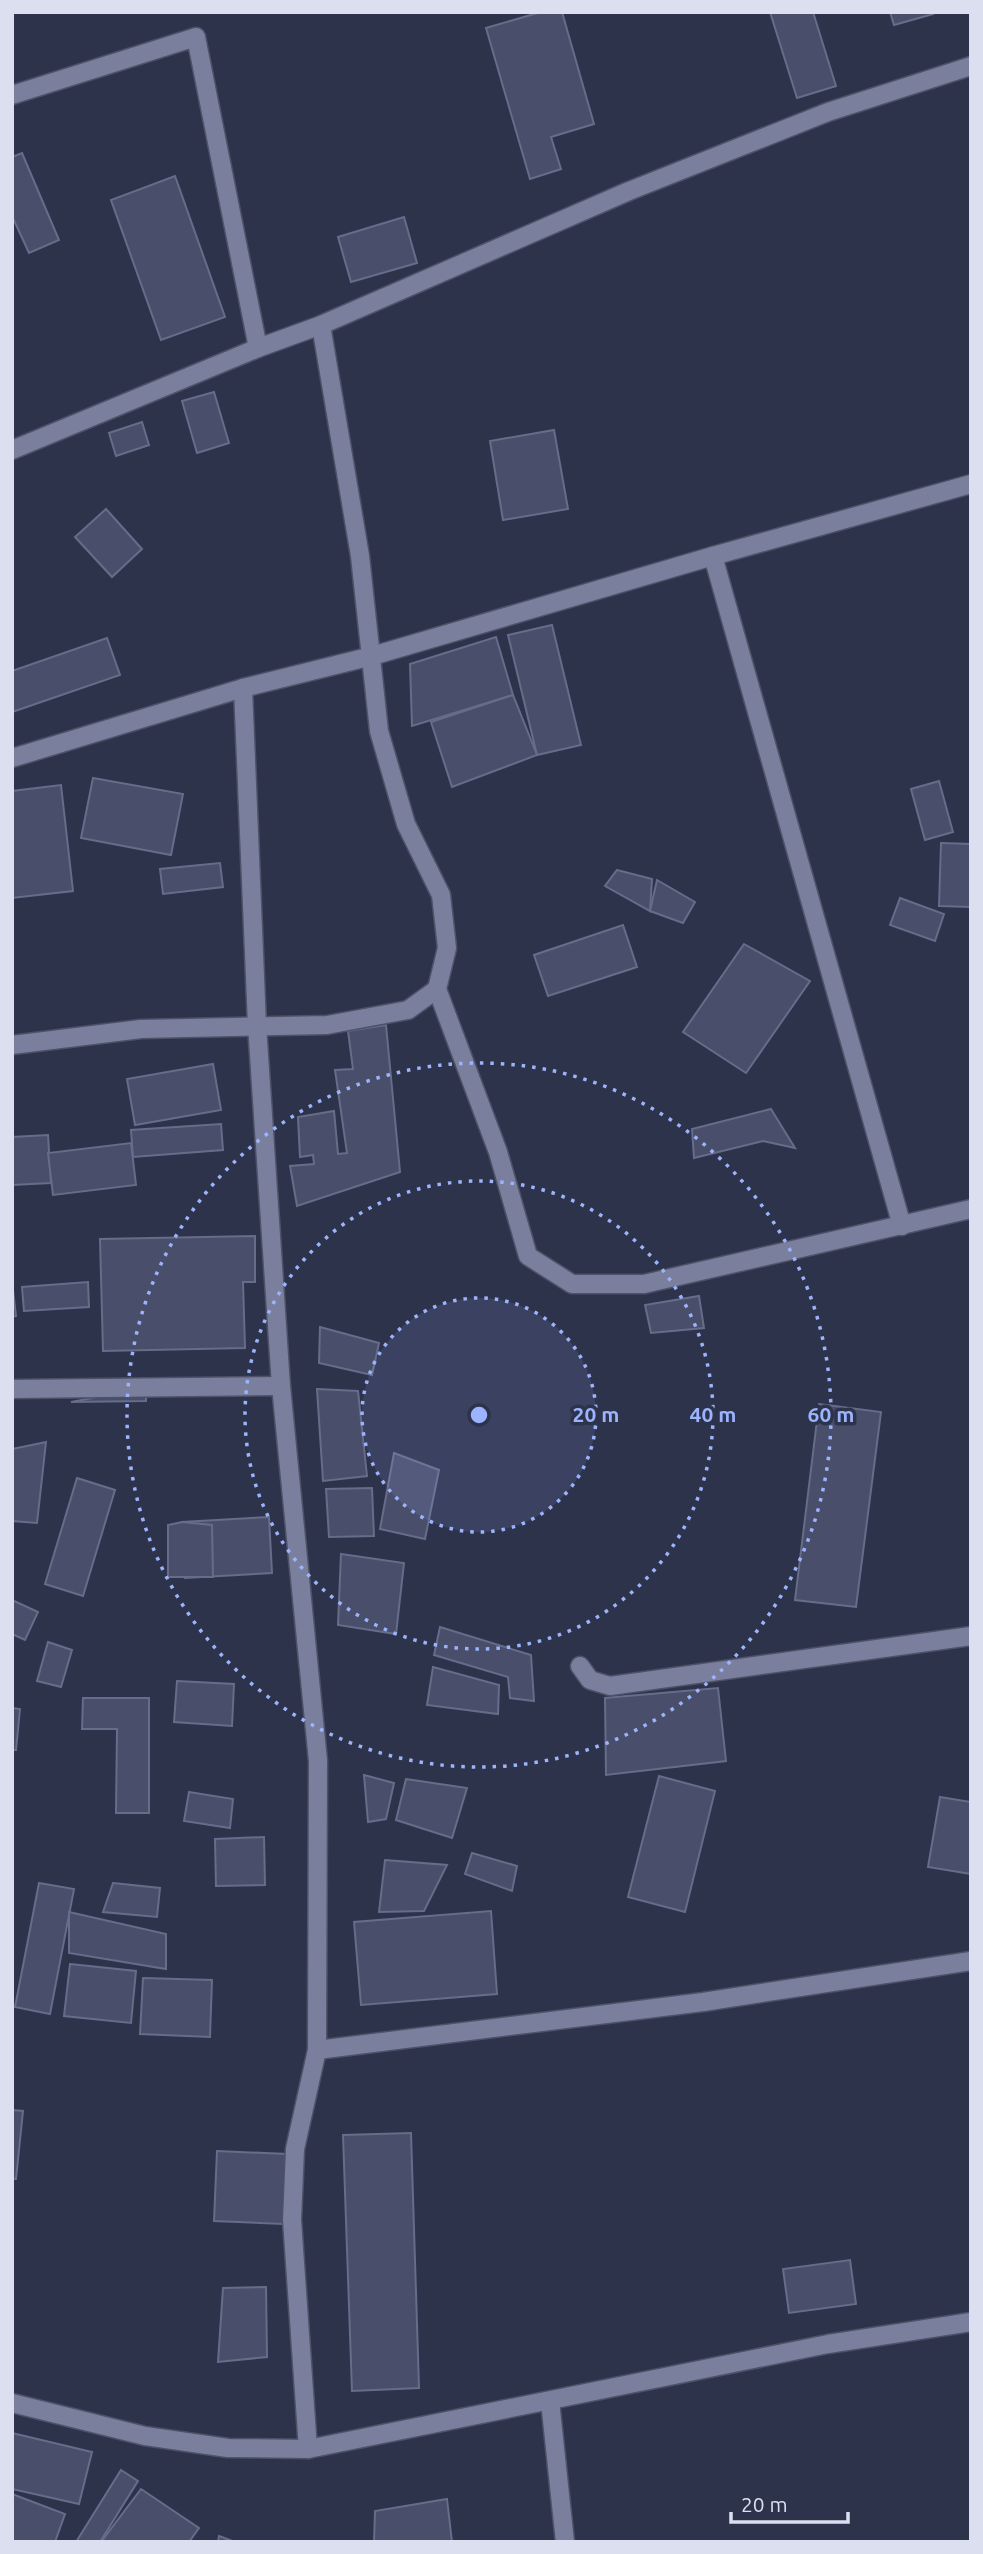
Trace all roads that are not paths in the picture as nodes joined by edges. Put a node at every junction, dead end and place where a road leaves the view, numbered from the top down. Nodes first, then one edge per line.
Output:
1 (971, 66) edge
2 (12, 96) edge
3 (321, 325) junction
4 (258, 348) junction
5 (12, 450) edge
6 (971, 484) edge
7 (713, 556) junction
8 (372, 656) junction
9 (243, 688) junction
10 (12, 758) edge
11 (438, 989) junction
12 (257, 1025) junction
13 (12, 1045) edge
14 (971, 1209) edge
15 (902, 1226) junction
16 (281, 1386) junction
17 (12, 1389) edge
18 (971, 1636) edge
19 (580, 1666) dead end
20 (971, 1961) edge
21 (317, 2050) junction
22 (971, 2322) edge
23 (551, 2401) junction
24 (12, 2403) edge
25 (308, 2449) junction
26 (565, 2542) edge

1 - 3 street
2 - 4 street
3 - 4 street
3 - 8 street
4 - 5 street
6 - 7 street
7 - 8 street
7 - 15 street
8 - 9 street
8 - 11 street
9 - 10 street
9 - 12 street
11 - 12 street
11 - 15 street
12 - 13 street
12 - 16 street
14 - 15 street
16 - 17 street
16 - 21 street
18 - 19 street
20 - 21 street
21 - 25 street
22 - 23 street
23 - 25 street
23 - 26 street
24 - 25 street

